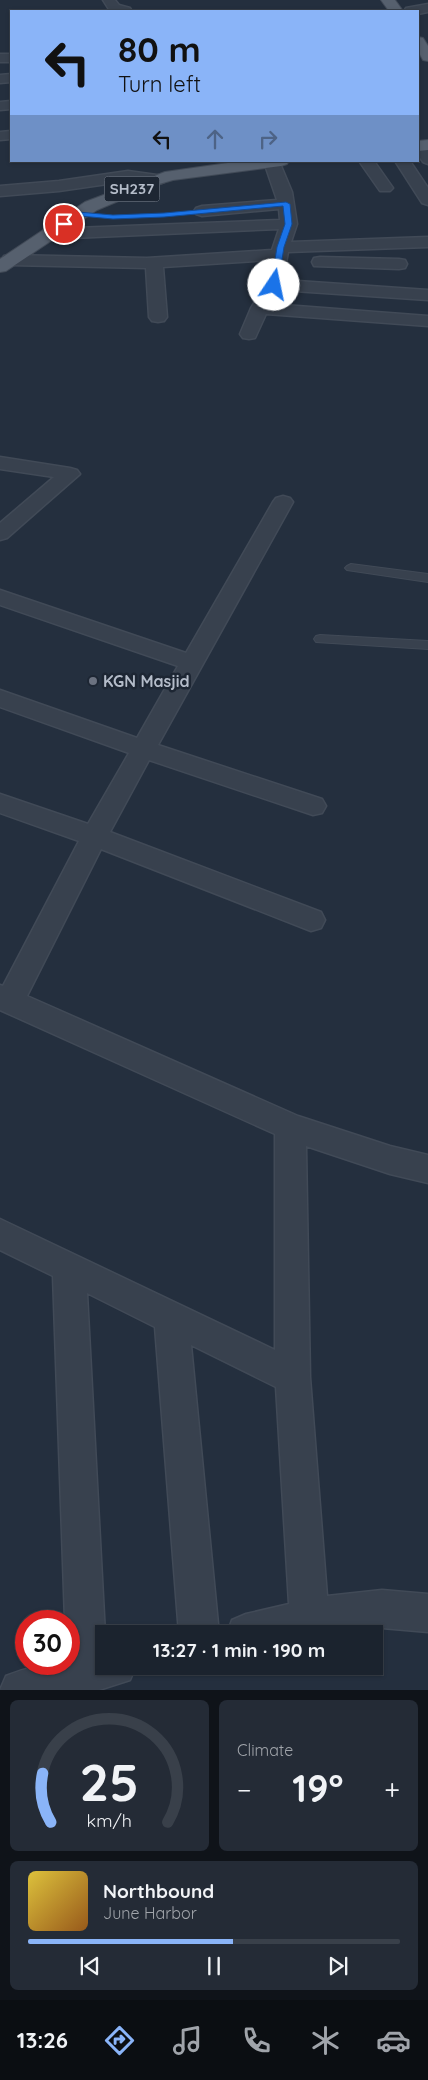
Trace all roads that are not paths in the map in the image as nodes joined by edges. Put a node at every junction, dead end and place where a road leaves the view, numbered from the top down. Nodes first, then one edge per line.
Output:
1 (109, 1) edge
2 (97, 8) dead end
3 (122, 10) edge
4 (164, 162) edge
5 (277, 162) edge
6 (367, 162) edge
7 (403, 162) edge
8 (142, 177) junction
9 (159, 179) junction
10 (385, 188) dead end
11 (0, 191) edge
12 (428, 200) edge
13 (286, 204) junction
14 (78, 214) junction
15 (289, 224) junction
16 (49, 234) junction
17 (428, 242) edge
18 (281, 251) junction
19 (10, 260) edge
20 (154, 263) junction
21 (399, 264) dead end
22 (274, 285) junction
23 (428, 295) edge
24 (260, 308) junction
25 (158, 317) dead end
26 (428, 321) edge
27 (249, 334) dead end
28 (0, 463) edge
29 (283, 502) dead end
30 (0, 534) edge
31 (351, 568) dead end
32 (428, 578) edge
33 (0, 597) edge
34 (320, 639) dead end
35 (428, 645) edge
36 (192, 663) junction
37 (0, 698) edge
38 (144, 750) junction
39 (0, 803) edge
40 (313, 806) dead end
41 (94, 836) junction
42 (311, 920) dead end
43 (5, 999) edge
44 (290, 1127) junction
45 (428, 1169) edge
46 (0, 1234) edge
47 (69, 1268) junction
48 (171, 1318) junction
49 (294, 1377) junction
50 (428, 1613) edge
51 (309, 1618) junction
52 (98, 1625) edge
53 (198, 1625) edge
54 (281, 1625) edge
55 (95, 1672) edge
56 (20, 1690) edge

1 - 2 street
1 - 3 street
4 - 8 street
5 - 9 main road, SH237
5 - 13 street
6 - 10 street
7 - 12 street
8 - 9 street
8 - 11 street
9 - 14 main road, SH237
13 - 14 street
13 - 15 street
14 - 16 main road, SH237
15 - 16 street
15 - 18 street
16 - 19 main road, SH237
17 - 18 street
18 - 19 street
18 - 20 street
18 - 21 street
18 - 22 street
19 - 20 street
20 - 25 street
22 - 23 street
22 - 24 street
24 - 26 street
24 - 27 street
28 - 30 street
29 - 36 street
31 - 32 lane
33 - 36 street
34 - 35 lane
36 - 38 street
37 - 38 street
38 - 40 street
38 - 41 street
39 - 41 street
41 - 42 street
41 - 43 street
43 - 44 street
44 - 45 street
44 - 49 street
46 - 47 street
47 - 48 street
47 - 52 street
48 - 49 street
48 - 53 street
49 - 51 street
50 - 51 street
51 - 54 street
55 - 56 street

